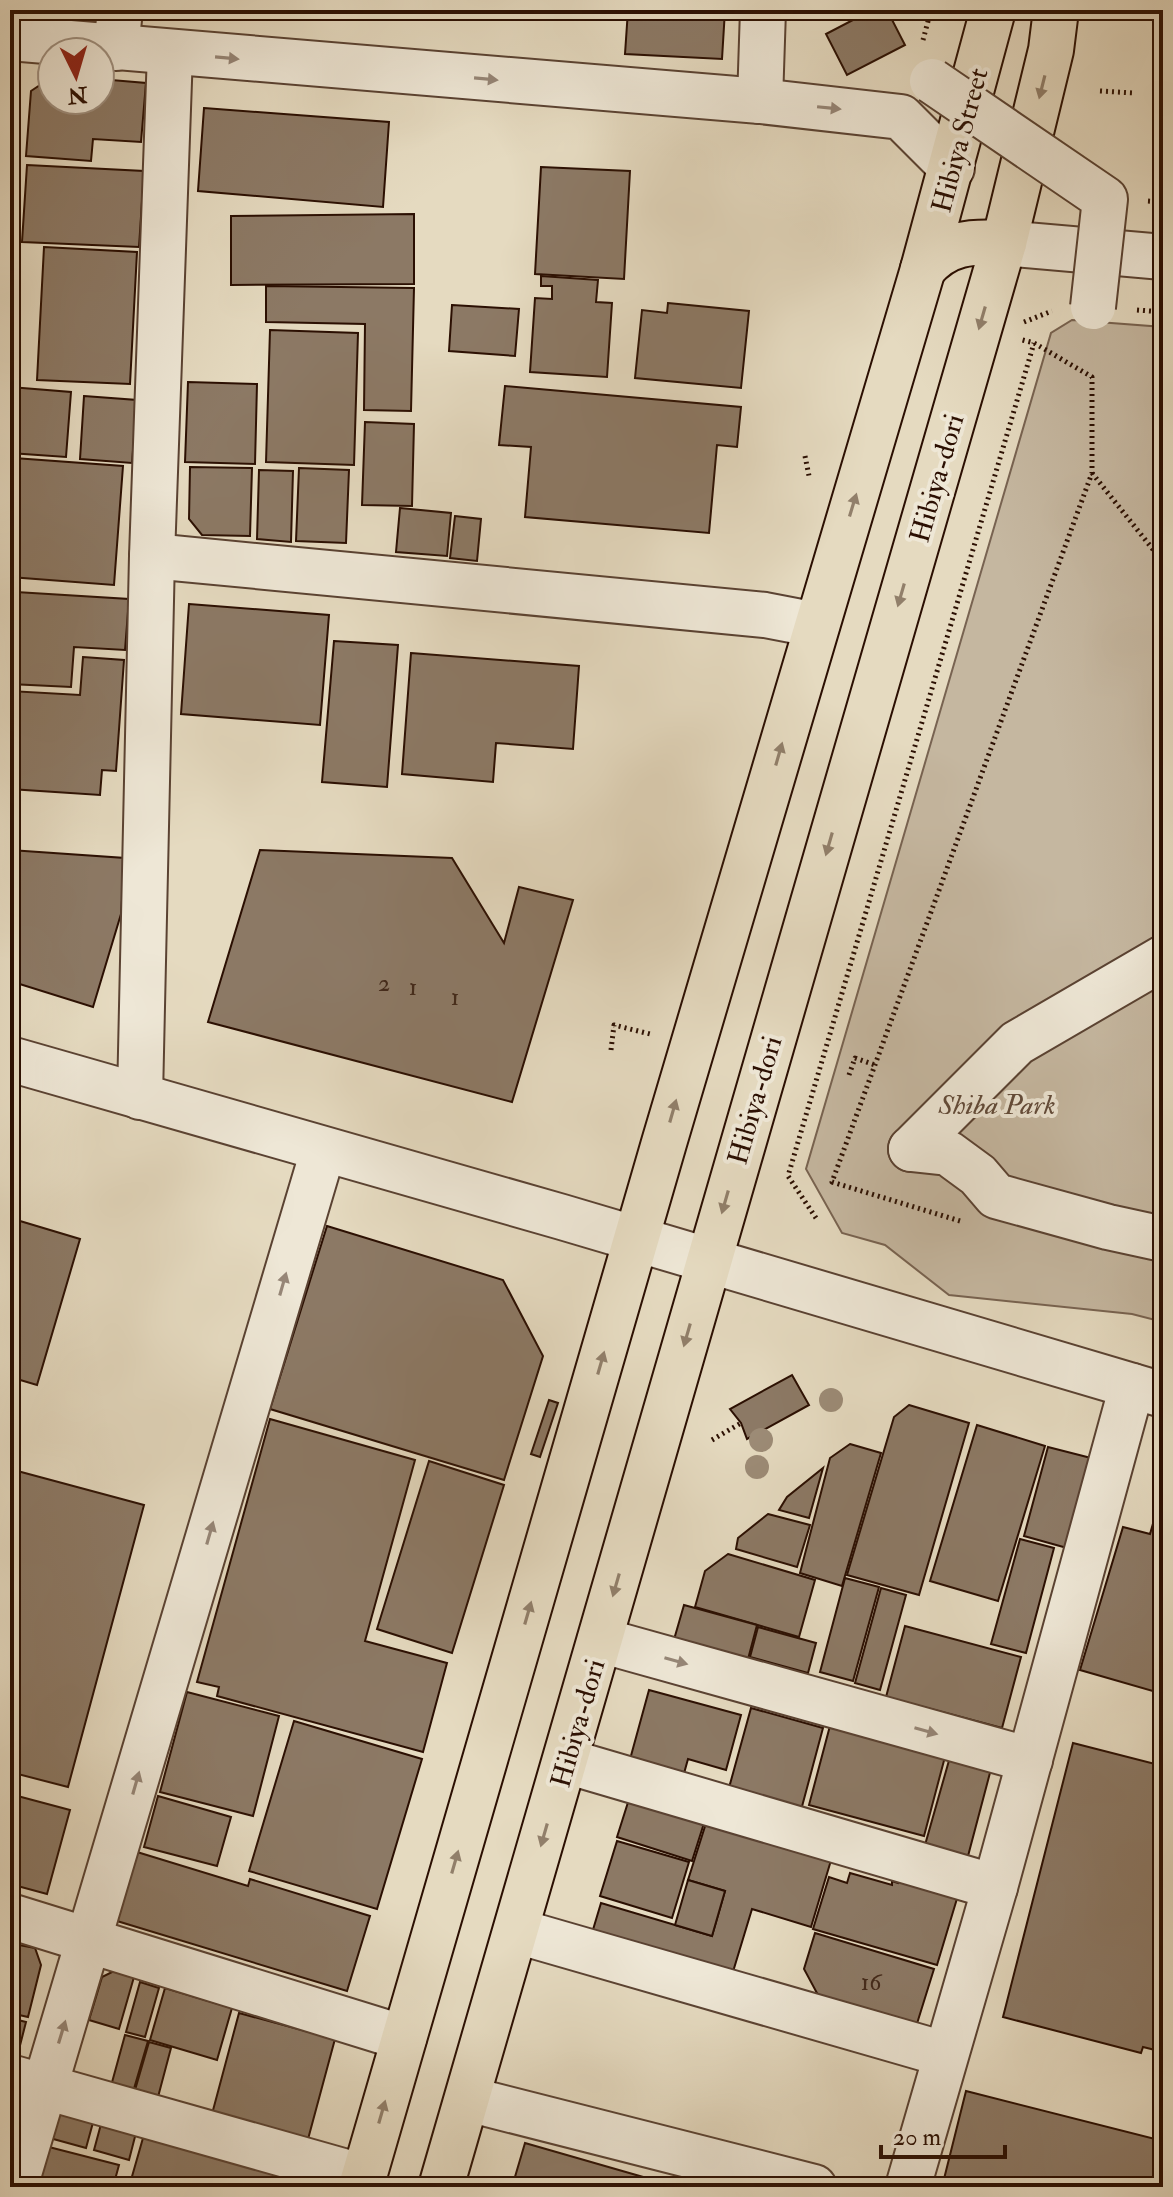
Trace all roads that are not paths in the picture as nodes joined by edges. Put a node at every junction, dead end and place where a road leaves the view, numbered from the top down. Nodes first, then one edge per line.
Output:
1 (763, 10) edge
2 (993, 10) edge
3 (1056, 10) edge
4 (118, 29) edge
5 (10, 38) edge
6 (170, 53) junction
7 (932, 81) dead end
8 (760, 101) junction
9 (952, 168) junction
10 (1004, 243) junction
11 (1163, 257) edge
12 (923, 269) junction
13 (1074, 308) road end
14 (152, 556) junction
15 (817, 625) junction
16 (1163, 958) edge
17 (10, 1059) edge
18 (140, 1097) junction
19 (323, 1151) junction
20 (1163, 1239) edge
21 (638, 1240) junction
22 (708, 1260) junction
23 (1147, 1390) edge
24 (600, 1640) junction
25 (1030, 1760) junction
26 (566, 1761) junction
27 (995, 1887) junction
28 (10, 1916) edge
29 (517, 1931) junction
30 (88, 1942) junction
31 (404, 2038) junction
32 (944, 2054) junction
33 (28, 2082) edge
34 (468, 2099) junction
35 (362, 2182) edge
36 (15, 2187) edge
37 (441, 2187) edge
38 (814, 2187) edge
39 (908, 2187) edge

1 - 8 street
2 - 9 main road, Hibiya Street
3 -> 10 main road, Hibiya-dori
4 - 5 street
4 - 6 street
6 -> 8 street
6 - 14 street
7 - 13 street, bridge
8 -> 9 street
9 - 10 main road
9 - 12 main road, Hibiya Street
10 - 11 street
10 - 12 main road
10 -> 22 main road, Hibiya-dori
15 -> 12 main road
14 - 15 street
14 - 18 street
21 -> 15 main road
16 - 20 street
17 - 18 street
18 - 19 street
19 - 21 street
30 -> 19 street
21 - 22 street
31 -> 21 main road
22 - 23 street
22 -> 24 main road, Hibiya-dori
23 - 25 street
24 -> 25 street
24 - 26 main road, Hibiya-dori
25 - 27 street
26 - 27 street
26 -> 29 main road, Hibiya-dori
27 - 32 street
28 - 30 street
29 - 32 street
29 - 34 main road, Hibiya-dori
30 - 31 street
33 -> 30 street
35 -> 31 main road
32 - 39 street
33 - 35 street
33 - 36 street
34 - 37 main road, Hibiya-dori
34 - 38 street

